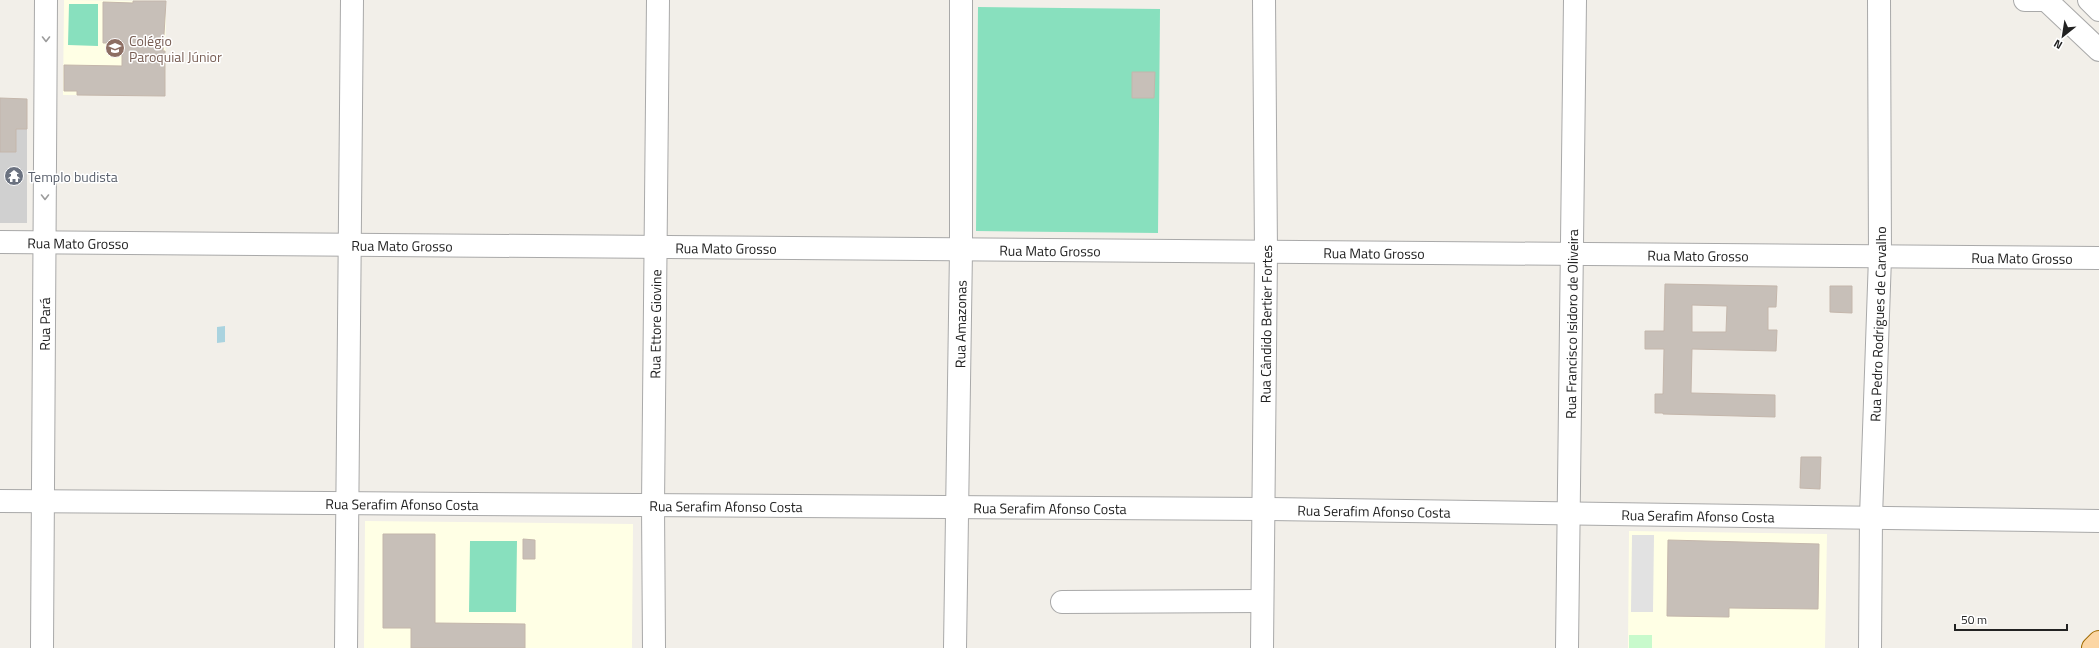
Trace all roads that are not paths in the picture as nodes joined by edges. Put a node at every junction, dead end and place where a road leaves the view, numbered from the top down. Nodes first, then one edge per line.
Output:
1 (46, 0) edge
2 (352, 0) edge
3 (658, 0) edge
4 (961, 0) edge
5 (1264, 0) edge
6 (1575, 0) edge
7 (1879, 0) edge
8 (2025, 0) edge
9 (2046, 0) edge
10 (2089, 0) edge
11 (2099, 10) edge
12 (2099, 50) edge
13 (0, 242) edge
14 (44, 243) junction
15 (350, 244) junction
16 (655, 246) junction
17 (961, 250) junction
18 (1266, 252) junction
19 (1572, 255) junction
20 (1880, 257) junction
21 (2099, 258) edge
22 (0, 500) edge
23 (43, 501) junction
24 (347, 503) junction
25 (653, 506) junction
26 (956, 507) junction
27 (1264, 509) junction
28 (1567, 514) junction
29 (1871, 517) junction
30 (2099, 521) edge
31 (1262, 601) junction
32 (1062, 602) dead end
33 (2099, 642) edge
34 (42, 648) edge
35 (346, 648) edge
36 (654, 648) edge
37 (955, 648) edge
38 (1262, 648) edge
39 (1567, 648) edge
40 (1870, 648) edge
41 (2093, 648) edge

1 -> 14 street, Rua Pará
2 - 15 street
3 - 16 street, Rua Ettore Giovine
4 - 17 street, Rua Amazonas
5 - 18 street, Rua Cândido Bertier Fortes
6 - 19 street, Rua Francisco Isidoro de Oliveira
7 - 20 street, Rua Pedro Rodrigues de Carvalho
8 - 9 street
9 - 12 street
10 - 11 street
13 - 14 street, Rua Mato Grosso
14 - 15 street, Rua Mato Grosso
14 - 23 street, Rua Pará
15 - 16 street, Rua Mato Grosso
15 - 24 street
16 - 17 street, Rua Mato Grosso
16 - 25 street, Rua Ettore Giovine
17 - 18 street, Rua Mato Grosso
17 - 26 street, Rua Amazonas
18 - 19 street, Rua Mato Grosso
18 - 27 street, Rua Cândido Bertier Fortes
19 - 20 street, Rua Mato Grosso
19 - 28 street, Rua Francisco Isidoro de Oliveira
20 - 21 street, Rua Mato Grosso
20 - 29 street, Rua Pedro Rodrigues de Carvalho
22 - 23 street, Rua Serafim Afonso Costa
23 - 24 street, Rua Serafim Afonso Costa
23 - 34 street, Rua Pará
24 - 25 street, Rua Serafim Afonso Costa
24 - 35 street
25 - 26 street, Rua Serafim Afonso Costa
25 - 36 street, Rua Ettore Giovine
26 - 27 street, Rua Serafim Afonso Costa
26 - 37 street, Rua Amazonas
27 - 28 street, Rua Serafim Afonso Costa
27 - 31 street, Rua Cândido Bertier Fortes
28 - 29 street, Rua Serafim Afonso Costa
28 - 39 street, Rua Francisco Isidoro de Oliveira
29 - 30 street, Rua Serafim Afonso Costa
29 - 40 street, Rua Pedro Rodrigues de Carvalho
31 - 32 street
31 - 38 street, Rua Cândido Bertier Fortes
33 - 41 main road

